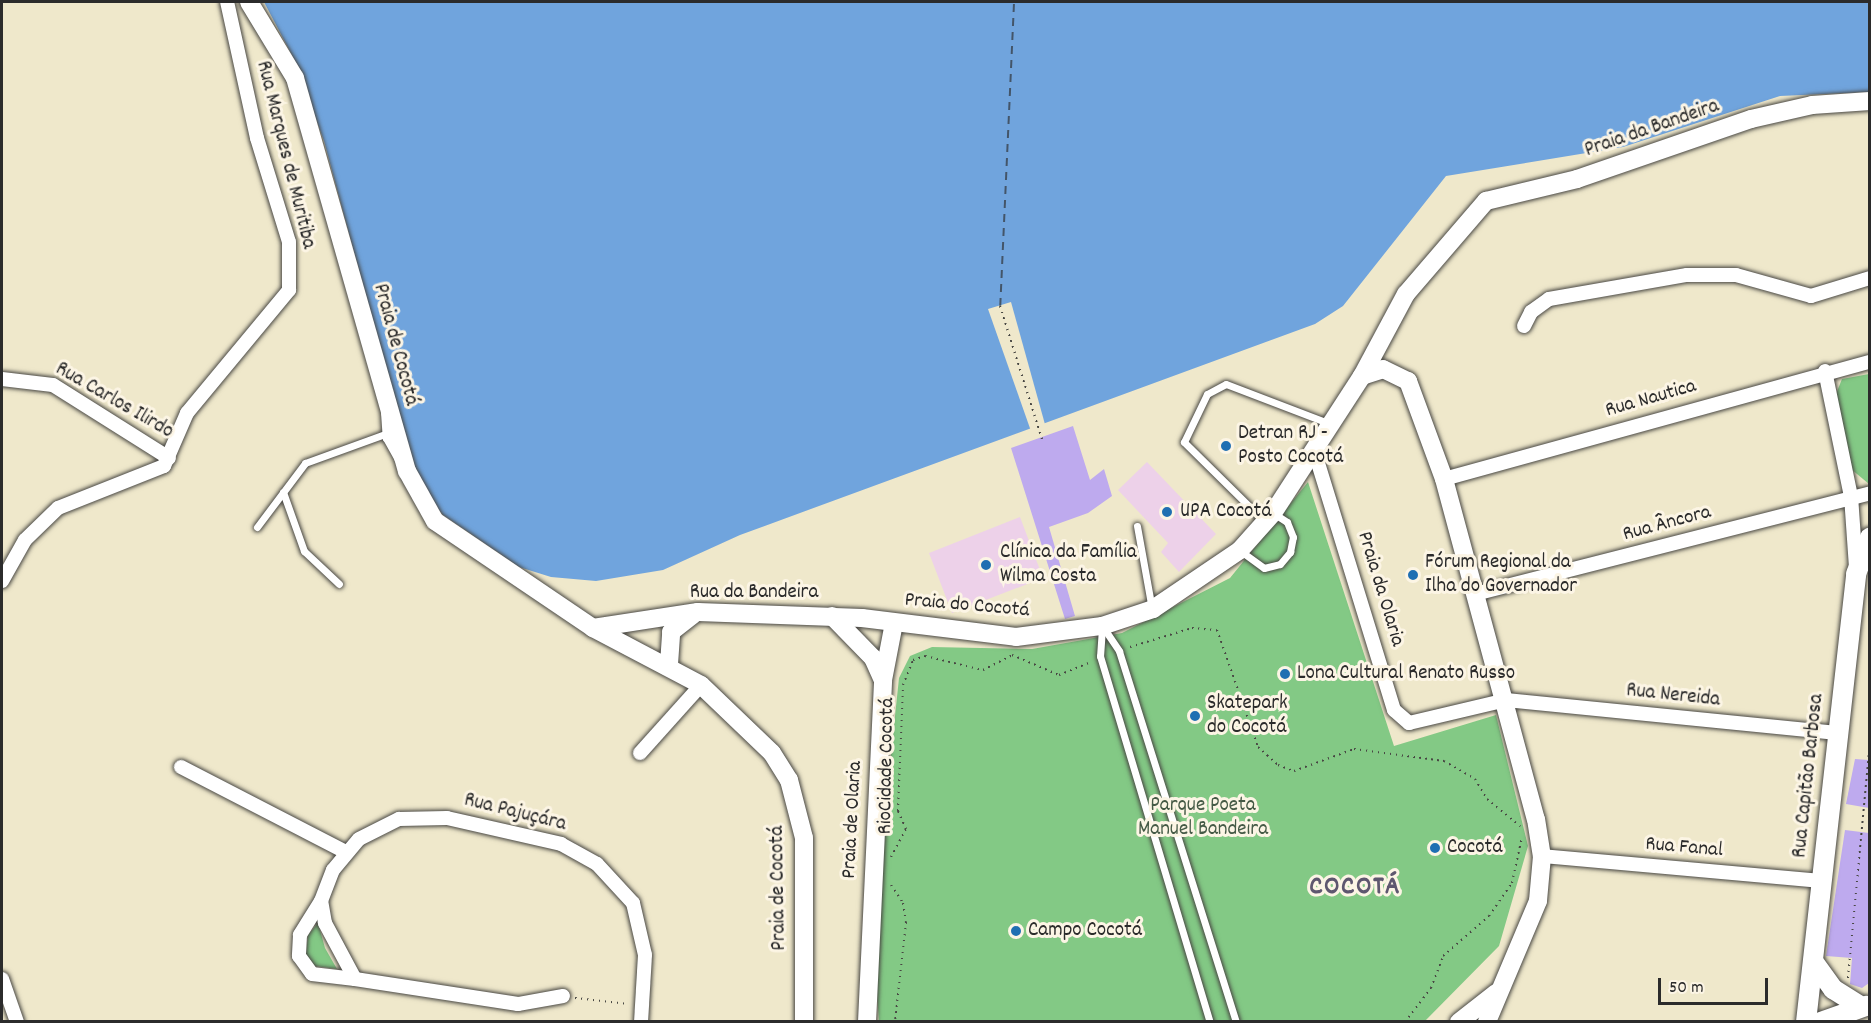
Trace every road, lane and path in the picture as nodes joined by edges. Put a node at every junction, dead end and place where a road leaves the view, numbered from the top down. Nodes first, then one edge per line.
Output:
1 (227, 2) edge
2 (249, 2) edge
3 (1869, 101) edge
4 (1869, 278) edge
5 (1000, 306) dead end
6 (1524, 326) dead end
7 (1869, 362) edge
8 (1825, 371) junction
9 (1362, 376) junction
10 (2, 379) edge
11 (387, 403) junction
12 (1331, 424) junction
13 (385, 434) junction
14 (1043, 442) dead end
15 (1314, 450) junction
16 (170, 458) junction
17 (405, 465) junction
18 (1444, 479) junction
19 (283, 492) junction
20 (1869, 493) edge
21 (1851, 496) junction
22 (1269, 518) junction
23 (1137, 525) dead end
24 (257, 527) dead end
25 (1869, 538) edge
26 (1240, 550) junction
27 (1856, 574) junction
28 (2, 581) edge
29 (339, 584) dead end
30 (1474, 594) junction
31 (1153, 609) junction
32 (698, 612) junction
33 (831, 616) junction
34 (894, 623) junction
35 (1102, 626) junction
36 (593, 628) joint
37 (621, 632) junction
38 (1119, 651) junction
39 (1100, 656) junction
40 (669, 664) junction
41 (883, 680) junction
42 (701, 685) junction
43 (1506, 700) junction
44 (1837, 733) junction
45 (1869, 742) edge
46 (640, 753) dead end
47 (181, 767) dead end
48 (346, 852) junction
49 (1542, 856) junction
50 (888, 861) dead end
51 (886, 880) dead end
52 (1823, 881) junction
53 (321, 901) junction
54 (1815, 964) junction
55 (2, 979) edge
56 (355, 979) junction
57 (1854, 985) dead end
58 (1496, 993) junction
59 (564, 996) joint
60 (644, 1006) junction
61 (1865, 1006) edge
62 (17, 1022) edge
63 (641, 1022) edge
64 (804, 1022) edge
65 (867, 1022) edge
66 (895, 1022) edge
67 (1210, 1022) edge
68 (1236, 1022) edge
69 (1406, 1022) edge
70 (1459, 1022) edge
71 (1487, 1022) edge
72 (1806, 1022) edge
73 (1821, 1022) edge

1 - 16 street, Rua Marques de Muritiba
2 - 11 street, Praia de Cocotá
3 - 9 street, Praia da Bandeira
4 - 6 street
5 - 14 path
7 - 8 street, Rua Nautica
8 - 18 street, Rua Nautica
8 - 21 street
9 - 12 street
9 - 18 street
10 - 16 street, Rua Carlos Ilirdo
11 - 13 lane
11 - 17 street, Praia de Cocotá
12 - 15 street
12 - 22 lane
13 - 17 lane
13 - 19 lane
15 - 22 street, Praia do Cocotá
15 - 43 street, Praia da Olaria
16 - 28 street
17 - 36 street, Praia de Cocotá
18 - 30 street
19 - 24 lane
19 - 29 lane
20 - 21 street, Rua Âncora
21 - 27 street
21 - 30 street, Rua Âncora
22 - 26 street, Praia do Cocotá
22 - 26 lane
23 - 31 lane
25 - 27 main road, Rua Capitão Barbosa
26 - 31 street, Praia do Cocotá
27 - 44 main road, Rua Capitão Barbosa
30 - 43 street
31 - 35 street, Praia do Cocotá
32 - 33 street, Rua da Bandeira
32 - 37 street, Rua da Bandeira
32 - 40 street
33 - 34 street, Praia do Cocotá
33 - 41 street, Rua da Bandeira
34 - 35 street, Praia do Cocotá
34 - 41 street, Praia de Olaria
35 - 38 lane
35 - 39 lane
36 - 37 street, Rua da Bandeira
37 - 40 street, Praia de Cocotá
38 - 68 lane
38 - 69 path
39 - 50 path, RioCidade Cocotá
39 - 67 lane
40 - 42 street, Praia de Cocotá
41 - 65 street, Praia de Olaria
42 - 46 street
42 - 64 street, Praia de Cocotá
43 - 44 street, Rua Nereida
43 - 49 street
44 - 52 main road, Rua Capitão Barbosa
45 - 57 path
47 - 48 street
48 - 53 street, Rua Pajuçára
48 - 60 street, Rua Pajuçára
49 - 52 street, Rua Fanal
49 - 58 street
51 - 66 path
52 - 54 main road, Rua Capitão Barbosa
53 - 56 street
53 - 56 street, Rua Pajuçára
54 - 61 main road
54 - 72 main road, Rua Capitão Barbosa
55 - 62 street
56 - 59 street, Rua Pajuçára
58 - 70 street
58 - 71 street
59 - 60 path
60 - 63 street, Rua Pajuçára
61 - 73 main road

